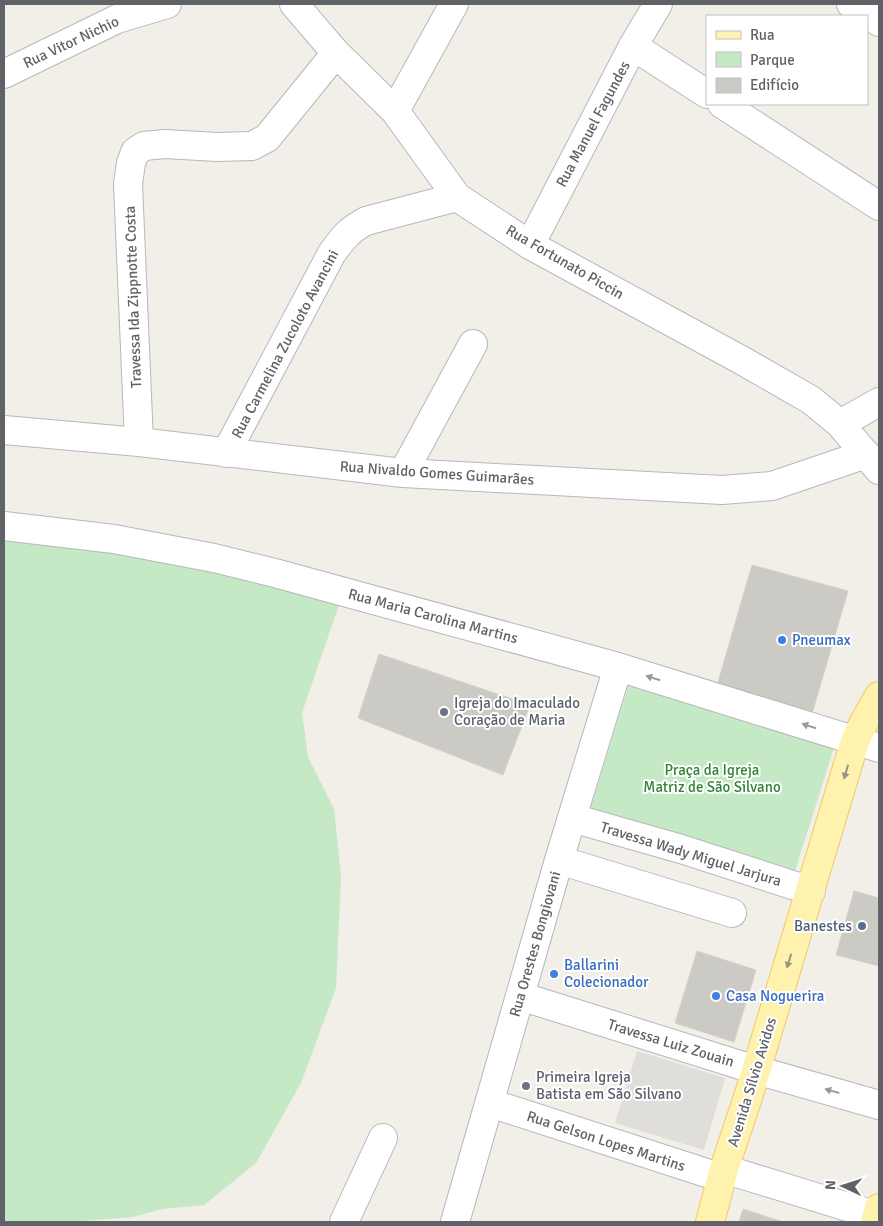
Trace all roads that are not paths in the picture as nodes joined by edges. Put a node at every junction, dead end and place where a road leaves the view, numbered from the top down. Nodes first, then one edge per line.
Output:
1 (167, 4) edge
2 (294, 4) edge
3 (454, 4) edge
4 (658, 4) edge
5 (852, 4) edge
6 (114, 11) edge
7 (879, 22) edge
8 (633, 46) junction
9 (336, 52) junction
10 (4, 74) edge
11 (706, 93) edge
12 (724, 105) edge
13 (395, 110) junction
14 (457, 197) junction
15 (879, 206) edge
16 (530, 245) junction
17 (473, 344) dead end
18 (879, 402) edge
19 (840, 424) junction
20 (4, 430) edge
21 (139, 442) junction
22 (226, 453) junction
23 (872, 462) edge
24 (403, 473) junction
25 (4, 526) edge
26 (618, 667) junction
27 (879, 696) edge
28 (867, 745) edge
29 (572, 818) junction
30 (559, 860) junction
31 (811, 891) junction
32 (732, 913) dead end
33 (520, 996) junction
34 (756, 1070) junction
35 (490, 1103) junction
36 (879, 1105) edge
37 (382, 1138) dead end
38 (723, 1173) junction
39 (877, 1215) edge
40 (344, 1222) edge
41 (455, 1222) edge
42 (710, 1222) edge

1 - 6 street, Rua Vitor Nichio
2 - 9 street, Rua Fortunato Piccin
3 - 13 street
4 - 8 street, Rua Manuel Fagundes
5 - 7 street
6 - 10 street, Rua Vitor Nichio
8 - 11 street
8 - 16 street, Rua Manuel Fagundes
9 - 13 street, Rua Fortunato Piccin
9 - 21 street, Travessa Ida Zippnotte Costa
12 - 15 street
13 - 14 street, Rua Fortunato Piccin
14 - 16 street, Rua Fortunato Piccin
14 - 22 street, Rua Carmelina Zucoloto Avancini
16 - 19 street, Rua Fortunato Piccin
17 - 24 street
18 - 19 street
19 - 23 street, Rua Fortunato Piccin
20 - 21 street, Rua Nivaldo Gomes Guimarães
21 - 22 street, Rua Nivaldo Gomes Guimarães
22 - 24 street, Rua Nivaldo Gomes Guimarães
23 - 24 street, Rua Nivaldo Gomes Guimarães
25 - 26 street, Rua Maria Carolina Martins
28 -> 26 street, Rua Maria Carolina Martins
26 - 29 street, Rua Orestes Bongiovani
27 - 28 main road, Avenida Sílvio Avidos
28 -> 31 main road, Avenida Sílvio Avidos
29 - 30 street, Rua Orestes Bongiovani
29 - 31 street, Travessa Wady Miguel Jarjura
30 - 32 street
30 - 33 street, Rua Orestes Bongiovani
31 -> 34 main road, Avenida Sílvio Avidos
33 - 34 street, Travessa Luiz Zouain
33 - 35 street, Rua Orestes Bongiovani
36 -> 34 street, Travessa Luiz Zouain
34 - 38 main road, Avenida Sílvio Avidos
35 - 38 street, Rua Gelson Lopes Martins
35 - 41 street, Rua Orestes Bongiovani
37 - 40 street
38 - 39 street, Rua Gelson Lopes Martins
38 - 42 main road, Avenida Sílvio Avidos

